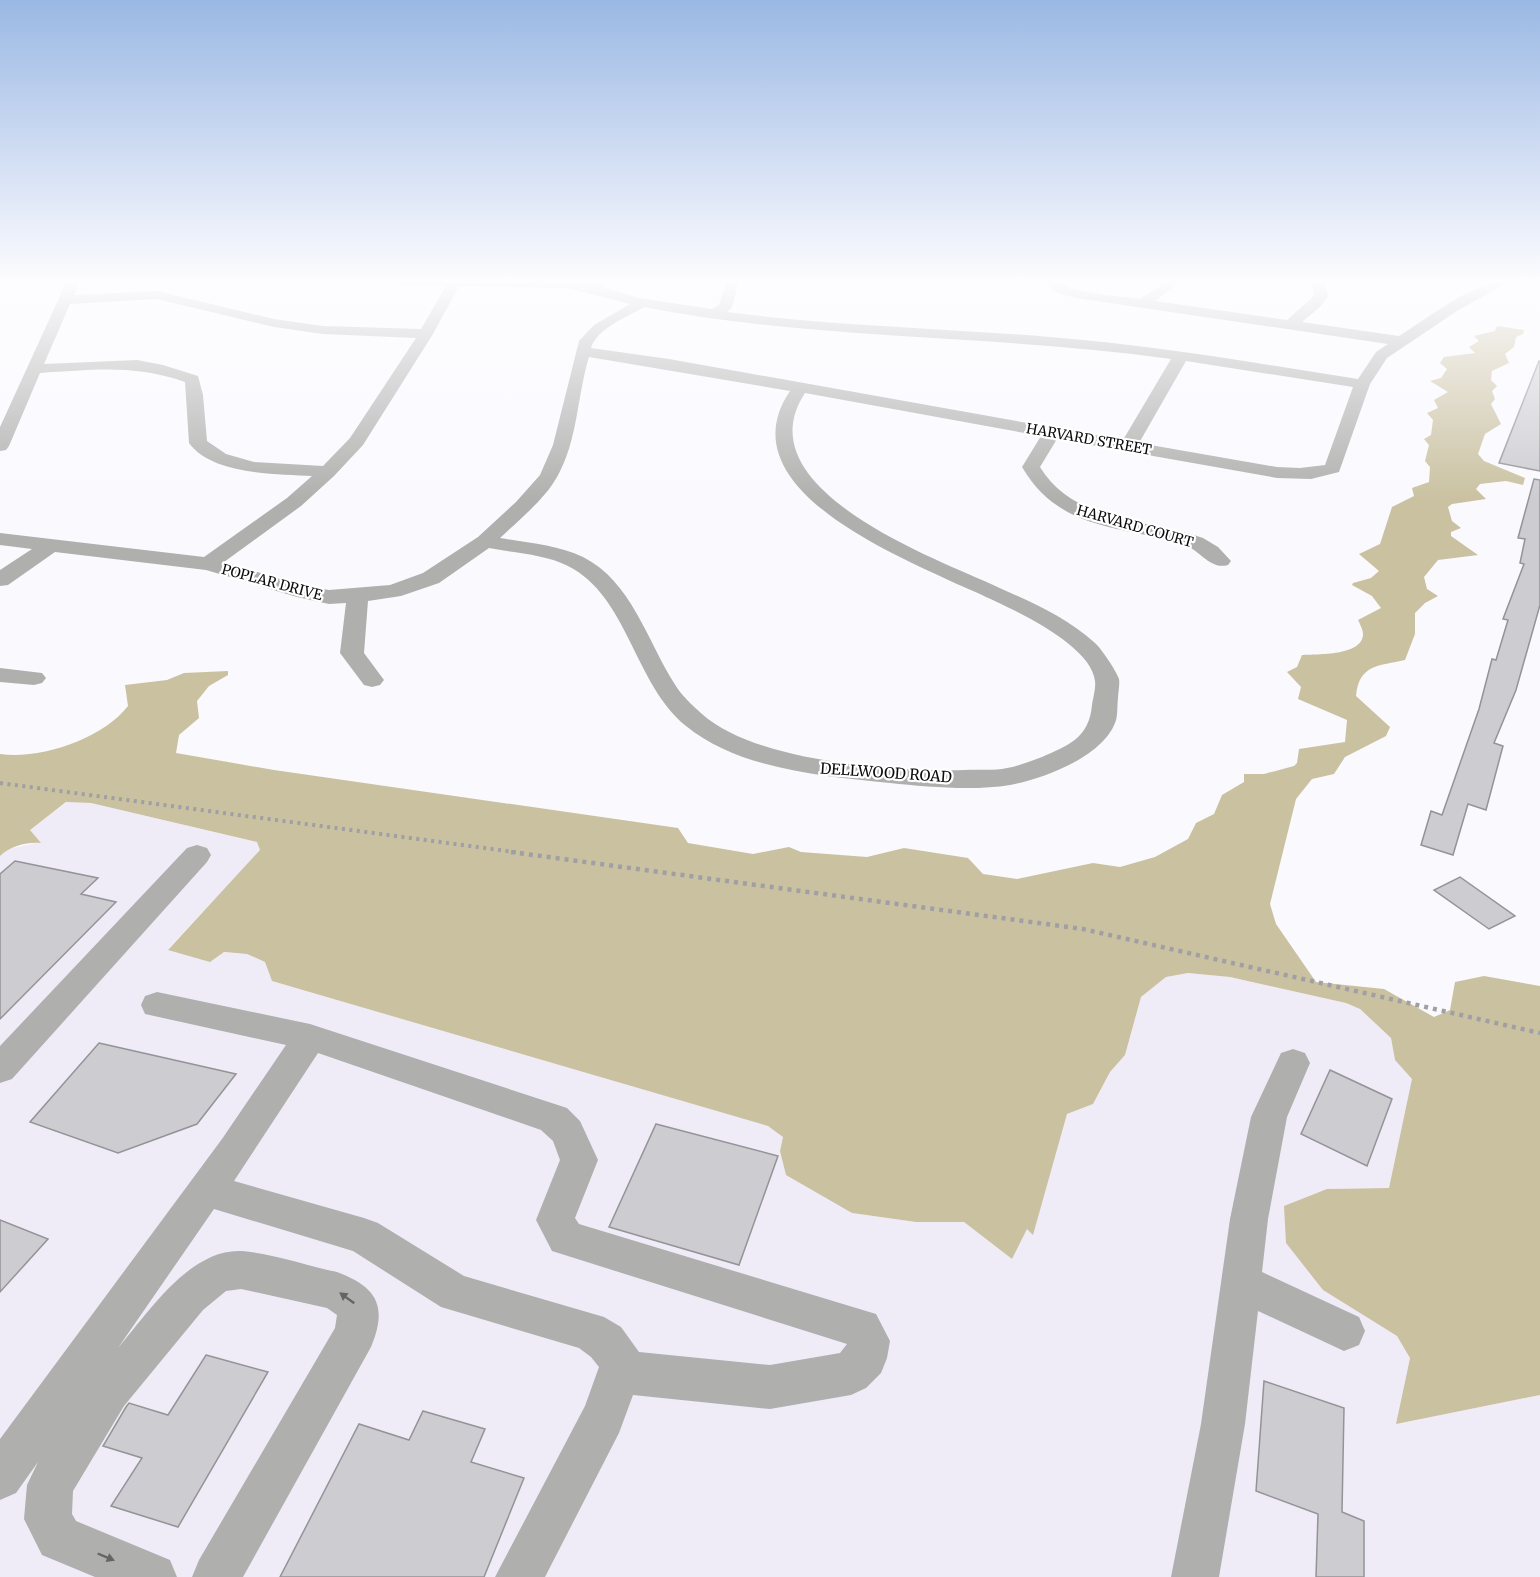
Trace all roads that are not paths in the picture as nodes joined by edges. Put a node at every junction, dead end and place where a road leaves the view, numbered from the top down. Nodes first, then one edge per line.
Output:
1 (40, 355) edge
2 (412, 355) edge
3 (581, 355) edge
4 (603, 355) edge
5 (1169, 355) edge
6 (1382, 355) edge
7 (1181, 356) junction
8 (34, 369) junction
9 (1362, 384) junction
10 (800, 388) junction
11 (1053, 432) junction
12 (0, 446) edge
13 (1128, 446) junction
14 (328, 472) junction
15 (0, 539) edge
16 (485, 541) junction
17 (50, 546) junction
18 (1221, 561) dead end
19 (208, 564) junction
20 (0, 580) edge
21 (358, 596) junction
22 (0, 675) edge
23 (34, 678) dead end
24 (372, 680) dead end
25 (197, 855) dead end
26 (157, 1005) dead end
27 (310, 1037) junction
28 (1293, 1063) dead end
29 (0, 1069) edge
30 (207, 1190) junction
31 (1242, 1282) junction
32 (1344, 1331) dead end
33 (620, 1372) junction
34 (2, 1471) edge
35 (153, 1577) edge
36 (216, 1577) edge
37 (519, 1577) edge
38 (1195, 1577) edge

1 - 8 street
2 - 14 street
3 - 16 street, POPLAR DRIVE
4 - 10 street, HARVARD STREET
5 - 7 street
6 - 9 street, HARVARD STREET
7 - 9 street
7 - 13 street
8 - 12 street
8 - 14 street
9 - 13 street, HARVARD STREET
10 - 11 street, HARVARD STREET
10 - 16 street, DELLWOOD ROAD
11 - 13 street, HARVARD STREET
11 - 18 street, HARVARD COURT
14 - 19 street
15 - 17 street, POPLAR DRIVE
16 - 21 street, POPLAR DRIVE
17 - 19 street, POPLAR DRIVE
17 - 20 street
19 - 21 street, POPLAR DRIVE
21 - 24 street
22 - 23 street
25 - 29 street
26 - 27 street
27 - 30 street
27 - 33 street
28 - 31 street
30 - 33 street
30 - 34 street
31 - 32 street
31 - 38 street
33 - 37 street
36 -> 35 street

